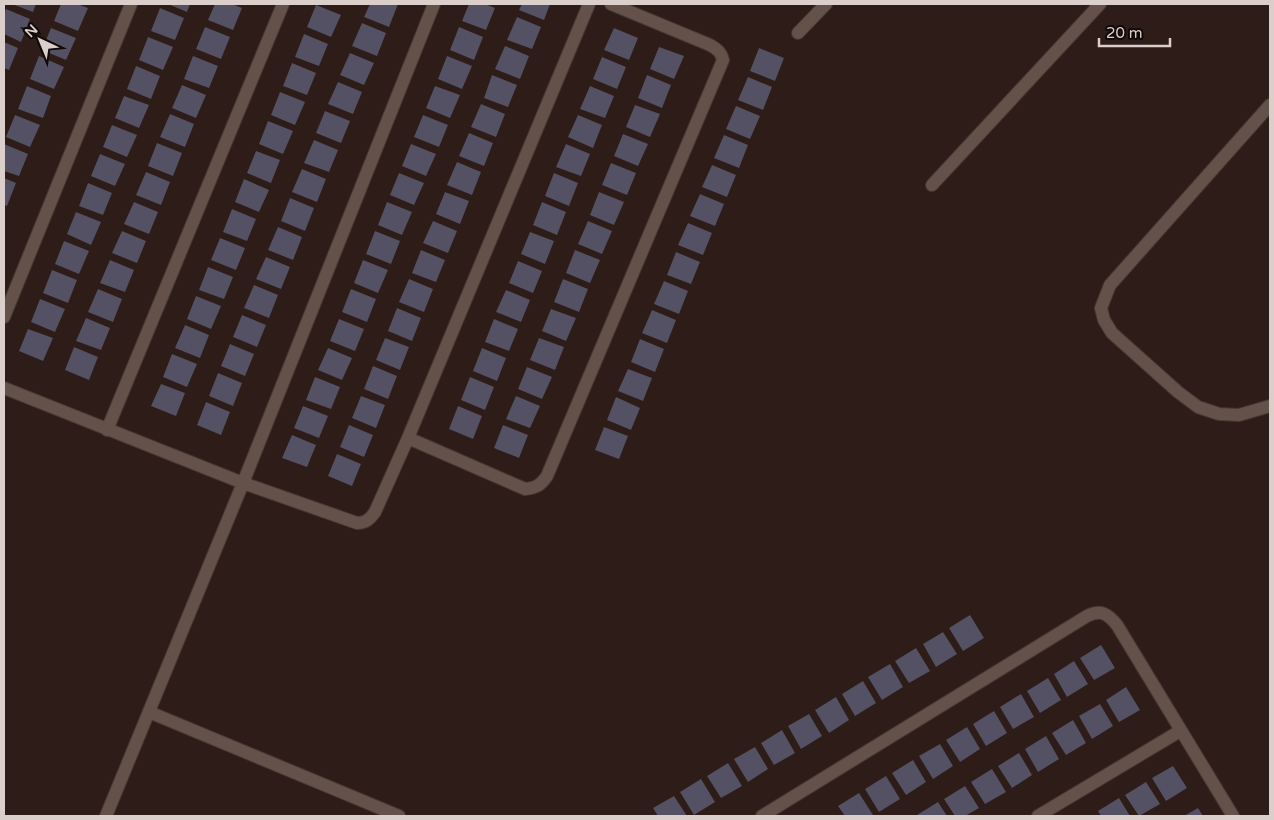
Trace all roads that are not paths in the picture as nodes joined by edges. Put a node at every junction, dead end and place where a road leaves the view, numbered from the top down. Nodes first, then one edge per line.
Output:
1 (130, 4) edge
2 (284, 4) edge
3 (434, 4) edge
4 (588, 4) edge
5 (611, 4) edge
6 (826, 4) edge
7 (1100, 4) edge
8 (798, 33) dead end
9 (1270, 105) edge
10 (932, 185) dead end
11 (4, 317) edge
12 (4, 388) edge
13 (1270, 406) edge
14 (107, 430) junction
15 (408, 438) junction
16 (243, 482) junction
17 (149, 712) junction
18 (1180, 731) junction
19 (778, 813) edge
20 (106, 816) edge
21 (399, 816) edge
22 (762, 816) edge
23 (1038, 816) edge
24 (1233, 816) edge

1 - 11 street
2 - 14 street
3 - 16 street
4 - 15 street
5 - 15 street
6 - 8 street
7 - 10 street
9 - 13 street
12 - 14 street
14 - 16 street
15 - 16 street
16 - 17 street
17 - 20 street
17 - 21 street
18 - 19 street
18 - 23 street
18 - 24 street
19 - 22 street

